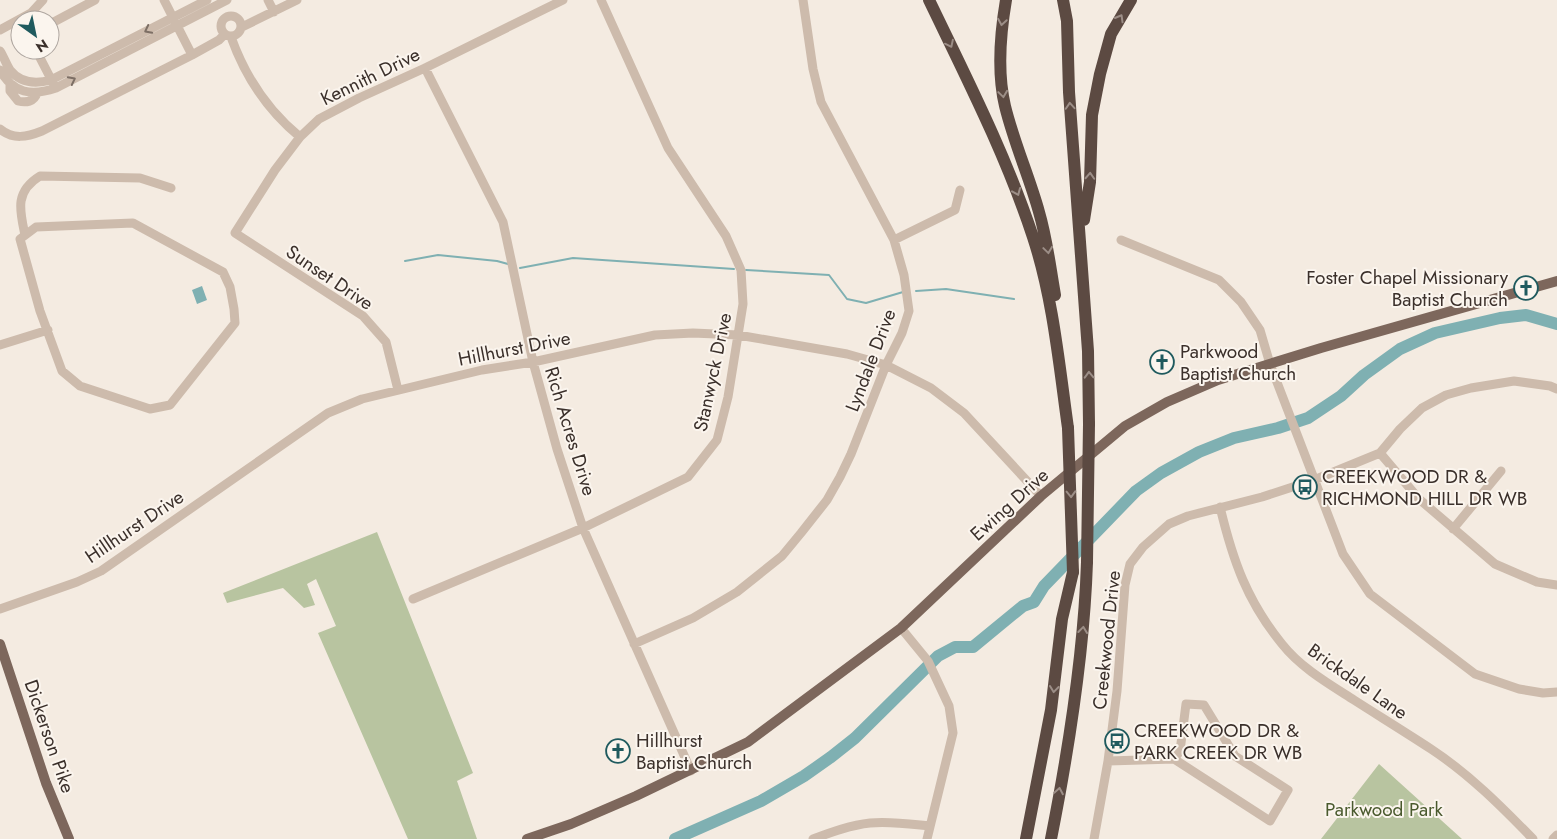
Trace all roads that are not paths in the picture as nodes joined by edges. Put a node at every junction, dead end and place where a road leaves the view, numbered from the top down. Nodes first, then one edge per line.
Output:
1 (43, 0) edge
2 (95, 0) edge
3 (164, 0) edge
4 (207, 0) edge
5 (227, 0) edge
6 (268, 0) edge
7 (297, 0) edge
8 (563, 0) edge
9 (601, 0) edge
10 (803, 0) edge
11 (929, 0) edge
12 (1006, 0) edge
13 (1063, 0) edge
14 (1131, 0) edge
15 (274, 12) junction
16 (60, 19) edge
17 (175, 22) junction
18 (242, 27) junction
19 (0, 30) edge
20 (228, 36) junction
21 (0, 52) edge
22 (192, 55) junction
23 (41, 60) edge
24 (3, 62) edge
25 (425, 68) junction
26 (0, 70) edge
27 (53, 84) junction
28 (0, 129) edge
29 (300, 137) junction
30 (171, 188) dead end
31 (960, 190) dead end
32 (235, 233) joint
33 (25, 235) junction
34 (894, 240) junction
35 (1121, 240) dead end
36 (1081, 242) junction
37 (1555, 283) edge
38 (48, 330) junction
39 (738, 335) junction
40 (0, 345) edge
41 (533, 362) junction
42 (1270, 364) junction
43 (886, 365) junction
44 (1557, 389) edge
45 (398, 390) junction
46 (1063, 393) junction
47 (1380, 453) junction
48 (1501, 471) dead end
49 (1314, 480) junction
50 (1041, 496) junction
51 (1220, 507) junction
52 (583, 528) junction
53 (1453, 528) junction
54 (1557, 585) edge
55 (413, 599) dead end
56 (0, 609) edge
57 (900, 628) junction
58 (0, 644) edge
59 (634, 644) junction
60 (1557, 692) edge
61 (1174, 759) junction
62 (1108, 761) junction
63 (690, 771) junction
64 (930, 826) junction
65 (1557, 835) edge
66 (69, 839) edge
67 (527, 839) edge
68 (813, 839) edge
69 (927, 839) edge
70 (1026, 839) edge
71 (1050, 839) edge
72 (1094, 839) edge
73 (1533, 839) edge
74 (1553, 839) edge

1 - 19 street
2 - 16 street
3 - 17 street
4 - 17 street
5 - 17 street
6 - 15 street
7 - 15 street
8 - 25 street, Kennith Drive
9 - 39 street, Stanwyck Drive
10 - 34 street, Lyndale Drive
11 -> 46 highway
12 -> 46 highway
36 -> 13 highway
36 -> 14 highway
15 - 18 street
17 - 22 street
17 - 27 street
18 - 20 street
18 - 20 street
20 - 22 street
20 - 29 street
21 - 24 street
22 - 28 street
23 - 27 street
24 - 27 street
25 - 29 street, Kennith Drive
25 - 41 street, Rich Acres Drive
26 - 27 street
29 - 32 street, Kennith Drive
30 - 33 street
31 - 34 street
32 - 45 street, Sunset Drive
33 - 38 street
33 - 38 street
34 - 43 street, Lyndale Drive
35 - 42 street
71 -> 36 highway, bridge
37 - 42 main road, Ewing Drive
38 - 40 street
39 - 41 street, Hillhurst Drive
39 - 43 street, Hillhurst Drive
39 - 52 street, Stanwyck Drive
41 - 45 street, Hillhurst Drive
41 - 52 street, Rich Acres Drive
42 - 49 street
42 - 50 main road, Ewing Drive
43 - 50 street, Hillhurst Drive
43 - 59 street, Lyndale Drive
44 - 47 street, Creekwood Drive
45 - 56 street, Hillhurst Drive
46 -> 70 highway, bridge
47 - 49 street, Creekwood Drive
47 - 53 street
48 - 53 street
49 - 51 street, Creekwood Drive
49 - 60 street
50 - 57 main road, Ewing Drive
51 - 62 street, Creekwood Drive
51 - 73 street, Brickdale Lane
52 - 55 street, Stanwyck Drive
52 - 59 street, Rich Acres Drive
53 - 54 street
57 - 63 main road, Ewing Drive
57 - 64 street
58 - 66 main road, Dickerson Pike
59 - 63 street, Rich Acres Drive
61 - 61 street
61 - 62 street
62 - 72 street, Creekwood Drive
63 - 67 main road, Ewing Drive
64 - 68 street
64 - 69 street
65 - 74 street

